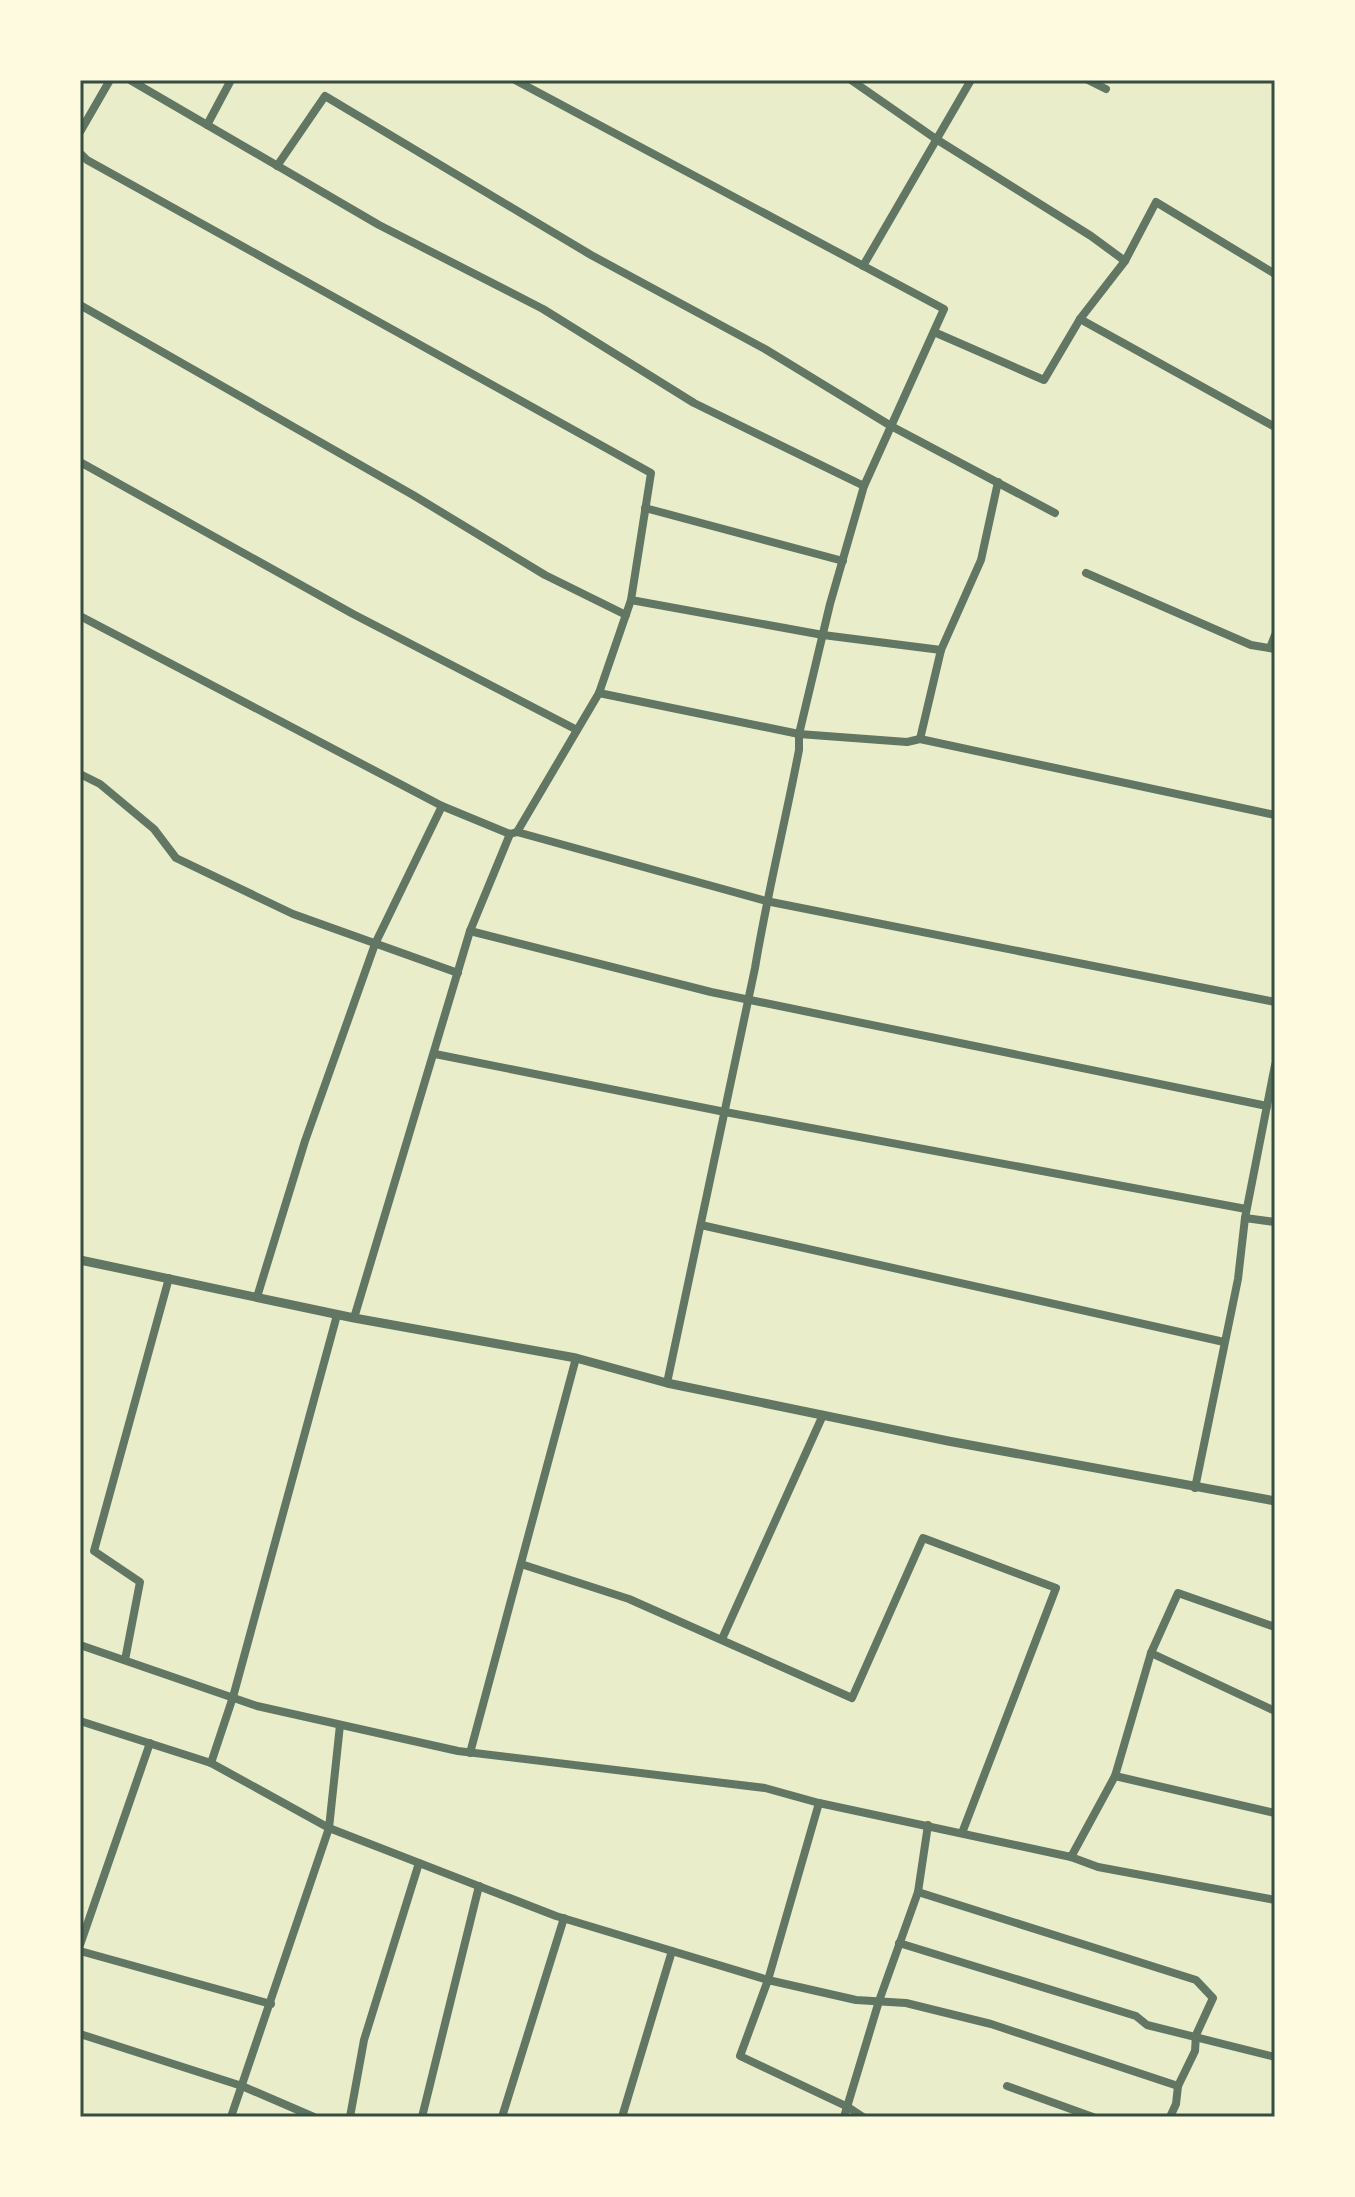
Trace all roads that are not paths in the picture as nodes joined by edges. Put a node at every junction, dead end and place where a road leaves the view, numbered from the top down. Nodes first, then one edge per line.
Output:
1 (110, 80) edge
2 (130, 80) edge
3 (231, 80) edge
4 (515, 80) edge
5 (851, 80) edge
6 (971, 80) edge
7 (1088, 80) edge
8 (1106, 89) dead end
9 (207, 125) junction
10 (80, 132) edge
11 (936, 139) junction
12 (80, 153) edge
13 (277, 166) junction
14 (1125, 261) junction
15 (863, 266) junction
16 (1275, 274) edge
17 (80, 305) edge
18 (1080, 319) junction
19 (934, 332) junction
20 (891, 426) junction
21 (1275, 427) edge
22 (80, 462) edge
23 (998, 482) junction
24 (864, 486) junction
25 (645, 508) junction
26 (1055, 513) dead end
27 (843, 561) junction
28 (1086, 573) dead end
29 (631, 600) junction
30 (626, 615) junction
31 (80, 616) edge
32 (823, 635) junction
33 (1275, 635) edge
34 (1273, 649) edge
35 (941, 650) junction
36 (599, 693) junction
37 (577, 730) junction
38 (799, 734) junction
39 (920, 739) junction
40 (80, 774) edge
41 (442, 806) junction
42 (1275, 815) edge
43 (513, 833) junction
44 (766, 901) junction
45 (470, 931) junction
46 (375, 944) junction
47 (458, 973) junction
48 (749, 1000) junction
49 (1275, 1002) edge
50 (435, 1054) junction
51 (1275, 1065) edge
52 (1267, 1106) junction
53 (725, 1112) junction
54 (1246, 1213) junction
55 (1275, 1222) edge
56 (701, 1225) junction
57 (80, 1260) edge
58 (169, 1278) junction
59 (257, 1297) junction
60 (337, 1315) junction
61 (354, 1318) junction
62 (1224, 1342) junction
63 (576, 1358) junction
64 (667, 1383) junction
65 (823, 1415) junction
66 (1195, 1488) junction
67 (1275, 1501) edge
68 (521, 1564) junction
69 (1275, 1627) edge
70 (722, 1639) junction
71 (80, 1645) edge
72 (1151, 1653) junction
73 (125, 1660) junction
74 (233, 1697) junction
75 (1275, 1711) edge
76 (80, 1721) edge
77 (340, 1725) junction
78 (150, 1743) junction
79 (470, 1753) junction
80 (211, 1763) junction
81 (1115, 1776) junction
82 (819, 1803) junction
83 (1275, 1813) edge
84 (928, 1825) junction
85 (329, 1828) junction
86 (962, 1833) junction
87 (1071, 1857) junction
88 (419, 1863) junction
89 (479, 1886) junction
90 (918, 1892) junction
91 (1275, 1900) edge
92 (564, 1918) junction
93 (899, 1943) junction
94 (80, 1945) edge
95 (80, 1951) edge
96 (672, 1951) junction
97 (768, 1980) junction
98 (879, 2001) junction
99 (271, 2004) junction
100 (80, 2034) edge
101 (1196, 2035) junction
102 (1275, 2057) edge
103 (242, 2086) junction
104 (1007, 2086) dead end
105 (1178, 2086) junction
106 (848, 2107) junction
107 (231, 2117) edge
108 (314, 2117) edge
109 (350, 2117) edge
110 (422, 2117) edge
111 (502, 2117) edge
112 (622, 2117) edge
113 (844, 2117) edge
114 (863, 2117) edge
115 (1093, 2117) edge
116 (1170, 2117) edge

1 - 10 street
2 - 9 street
3 - 9 street
4 - 15 street
5 - 11 street
6 - 11 street
7 - 8 street
9 - 13 street
11 - 14 street
11 - 15 street
12 - 25 street
13 - 20 street
13 - 24 street
14 - 16 street
14 - 18 street
15 - 19 street
17 - 30 street
18 - 19 street
18 - 21 street
19 - 20 street
20 - 23 street
20 - 24 street
22 - 37 street
23 - 26 street
23 - 35 street
24 - 27 street
25 - 27 street
25 - 29 street
27 - 32 street
28 - 34 street
29 - 30 street
29 - 32 street
30 - 36 street
31 - 41 street
32 - 35 street
32 - 38 street
33 - 34 street
35 - 39 street
36 - 37 street
36 - 38 street
37 - 43 street
38 - 39 street
38 - 44 street
39 - 42 street
40 - 46 street
41 - 43 street
41 - 46 street
43 - 44 street
43 - 45 street
44 - 48 street
44 - 49 street
45 - 47 street
45 - 48 street
46 - 47 street
46 - 59 street
47 - 50 street
48 - 52 street
48 - 53 street
50 - 53 street
50 - 61 street
51 - 52 street
52 - 54 street
53 - 54 street
53 - 56 street
54 - 55 street
54 - 62 street
56 - 62 street
56 - 64 street
57 - 58 street
58 - 59 street
58 - 73 street
59 - 60 street
60 - 61 street
60 - 74 street
61 - 63 street
62 - 66 street
63 - 64 street
63 - 68 street
64 - 65 street
65 - 66 street
65 - 70 street
66 - 67 street
68 - 70 street
68 - 79 street
69 - 72 street
70 - 86 street
71 - 73 street
72 - 75 street
72 - 81 street
73 - 74 street
74 - 77 street
74 - 80 street
76 - 78 street
77 - 79 street
77 - 85 street
78 - 80 street
78 - 94 street
79 - 82 street
80 - 85 street
81 - 83 street
81 - 87 street
82 - 84 street
82 - 97 street
84 - 86 street
84 - 90 street
85 - 88 street
85 - 99 street
86 - 87 street
87 - 91 street
88 - 89 street
88 - 109 street
89 - 92 street
89 - 110 street
90 - 93 street
90 - 101 street
92 - 96 street
92 - 111 street
93 - 98 street
93 - 101 street
95 - 99 street
96 - 97 street
96 - 112 street
97 - 98 street
97 - 106 street
98 - 105 street
98 - 106 street
99 - 103 street
100 - 103 street
101 - 102 street
101 - 105 street
103 - 107 street
103 - 108 street
104 - 115 street
105 - 116 street
106 - 113 street
106 - 114 street

